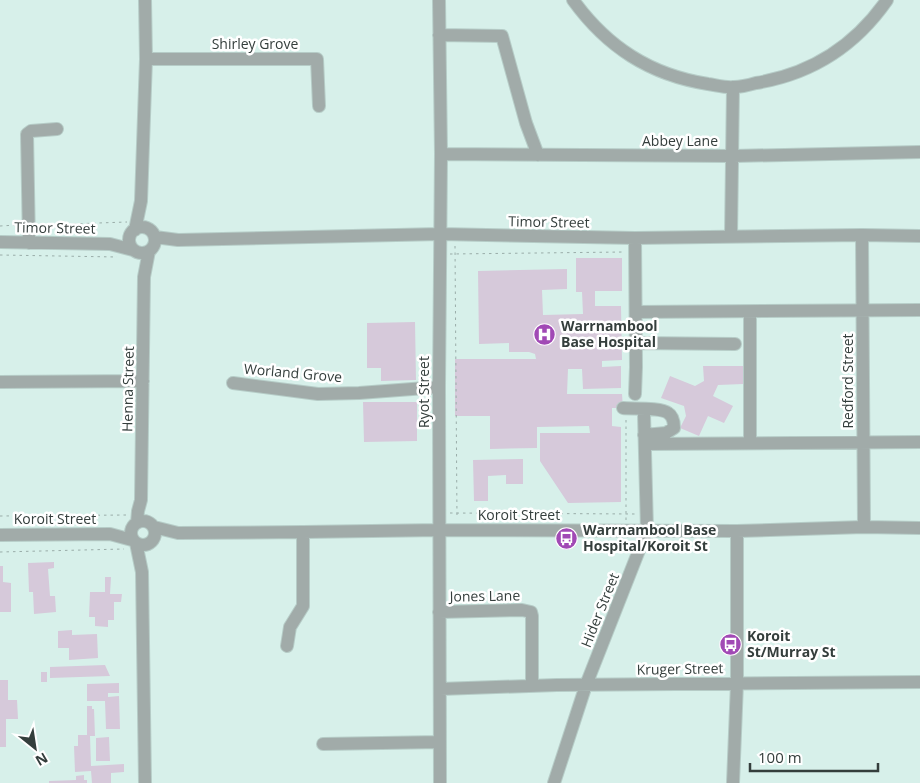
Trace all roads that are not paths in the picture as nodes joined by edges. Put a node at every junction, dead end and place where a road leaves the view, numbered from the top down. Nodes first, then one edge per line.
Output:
1 (145, 0) edge
2 (438, 0) edge
3 (573, 0) edge
4 (887, 0) edge
5 (439, 35) junction
6 (146, 59) junction
7 (733, 87) junction
8 (319, 106) dead end
9 (57, 129) dead end
10 (920, 152) edge
11 (441, 154) junction
12 (538, 155) junction
13 (733, 156) junction
14 (141, 201) junction
15 (134, 229) junction
16 (440, 234) junction
17 (862, 235) junction
18 (920, 236) edge
19 (731, 237) junction
20 (0, 242) edge
21 (29, 243) junction
22 (110, 244) junction
23 (146, 245) junction
24 (635, 245) junction
25 (863, 310) junction
26 (920, 310) edge
27 (636, 312) junction
28 (750, 312) junction
29 (636, 343) junction
30 (735, 344) dead end
31 (143, 381) junction
32 (0, 382) edge
33 (233, 383) dead end
34 (439, 387) junction
35 (635, 394) dead end
36 (622, 408) dead end
37 (644, 414) dead end
38 (644, 440) junction
39 (864, 442) junction
40 (920, 442) edge
41 (750, 443) junction
42 (864, 528) junction
43 (920, 528) edge
44 (440, 530) junction
45 (647, 530) junction
46 (139, 531) junction
47 (737, 531) junction
48 (303, 532) junction
49 (178, 533) junction
50 (0, 534) edge
51 (151, 542) junction
52 (142, 572) junction
53 (439, 612) junction
54 (287, 646) dead end
55 (920, 682) edge
56 (737, 683) junction
57 (586, 685) junction
58 (532, 686) junction
59 (440, 689) junction
60 (440, 742) junction
61 (323, 744) dead end
62 (145, 783) edge
63 (440, 783) edge
64 (554, 783) edge
65 (733, 783) edge

1 - 6 street, Henna Street
2 - 5 street, Ryot Street
3 - 7 street
4 - 7 street
5 - 11 street, Ryot Street
5 - 12 street
6 - 8 street, Shirley Grove
6 - 14 street, Henna Street
7 - 13 street
9 - 21 street
10 - 13 street, Abbey Lane
11 - 12 street, Abbey Lane
11 - 16 street, Ryot Street
12 - 13 street, Abbey Lane
13 - 19 street
14 - 15 street, Henna Street
14 - 23 street, Henna Street
15 - 22 street, Timor Street
15 - 23 street, Timor Street
15 - 23 street
16 - 23 street, Timor Street
16 - 24 street, Timor Street
16 - 34 street, Ryot Street
17 - 18 street, Timor Street
17 - 19 street, Timor Street
17 - 25 street, Redford Street
19 - 24 street, Timor Street
20 - 21 street, Timor Street
21 - 22 street, Timor Street
22 - 23 street, Timor Street
23 - 31 street, Henna Street
24 - 27 street
25 - 26 street
25 - 28 street
25 - 39 street, Redford Street
27 - 28 street
27 - 29 street
28 - 41 street
29 - 30 street
29 - 35 street
31 - 32 street
31 - 46 street, Henna Street
33 - 34 street, Worland Grove
34 - 44 street, Ryot Street
36 - 38 street
37 - 38 street, Hider Street
38 - 41 street
38 - 45 street, Hider Street
39 - 40 street
39 - 41 street
39 - 42 street, Redford Street
42 - 43 street, Koroit Street
42 - 47 street, Koroit Street
44 - 45 street, Koroit Street
44 - 48 street, Koroit Street
44 - 53 street, Ryot Street
45 - 47 street, Koroit Street
45 - 57 street, Hider Street
46 - 49 street, Koroit Street
46 - 50 street, Koroit Street
46 - 51 street
46 - 52 street, Henna Street
47 - 56 street
48 - 49 street, Koroit Street
48 - 54 street
49 - 51 street, Koroit Street
51 - 52 street, Henna Street
52 - 62 street, Henna Street
53 - 58 street, Jones Lane
53 - 59 street, Ryot Street
55 - 56 street, Kruger Street
56 - 57 street, Kruger Street
56 - 65 street
57 - 58 street, Kruger Street
57 - 64 street, Hider Street
58 - 59 street, Kruger Street
59 - 60 street, Ryot Street
60 - 61 street
60 - 63 street, Ryot Street

